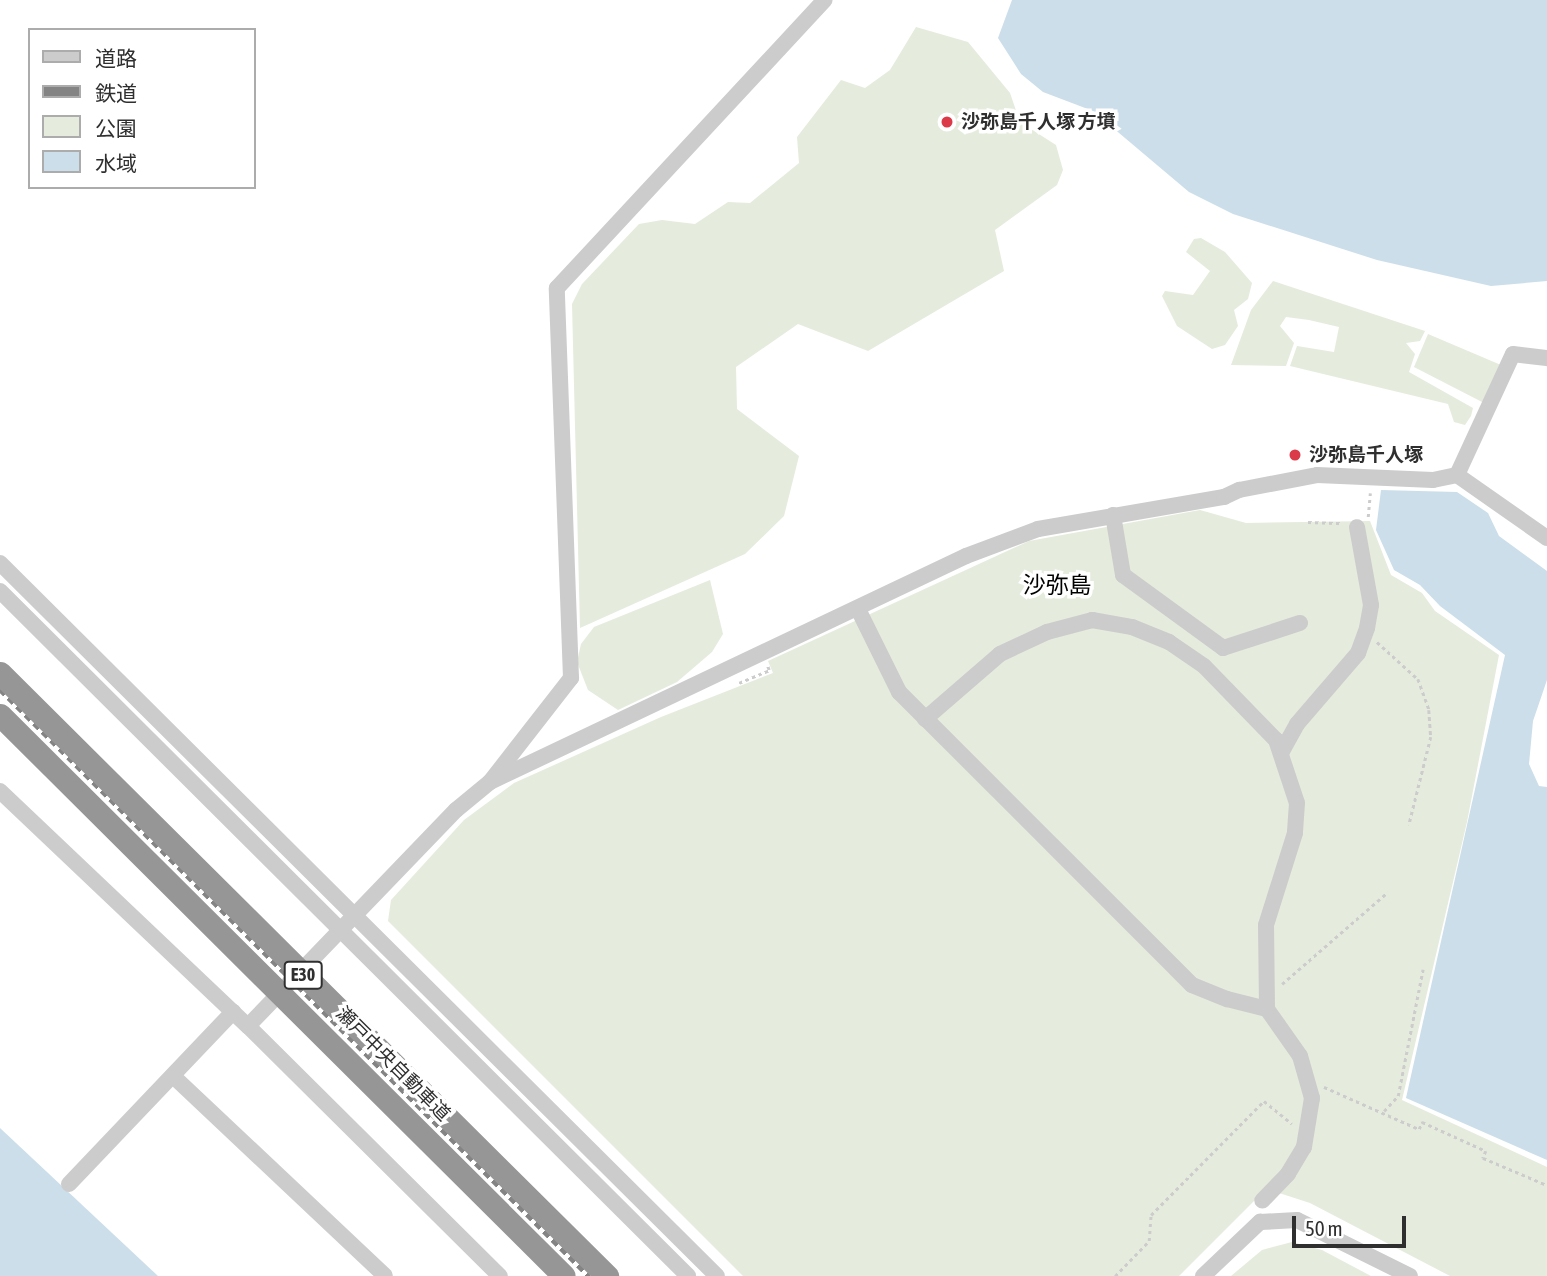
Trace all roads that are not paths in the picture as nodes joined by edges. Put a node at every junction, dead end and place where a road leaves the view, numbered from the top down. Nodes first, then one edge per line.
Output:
1 (825, 0) edge
2 (1547, 358) edge
3 (1457, 475) junction
4 (1113, 515) junction
5 (1357, 527) dead end
6 (1547, 538) edge
7 (0, 563) edge
8 (0, 592) edge
9 (859, 609) junction
10 (1300, 623) dead end
11 (0, 673) edge
12 (0, 715) edge
13 (925, 719) junction
14 (1281, 753) junction
15 (490, 782) junction
16 (0, 791) edge
17 (354, 915) junction
18 (340, 930) junction
19 (1267, 1000) junction
20 (233, 1012) junction
21 (248, 1026) junction
22 (173, 1076) junction
23 (69, 1184) dead end
24 (1262, 1200) dead end
25 (385, 1276) edge
26 (500, 1276) edge
27 (564, 1276) edge
28 (607, 1276) edge
29 (688, 1276) edge
30 (717, 1276) edge
31 (1203, 1276) edge
32 (1410, 1276) edge

1 - 15 street
2 - 3 street
3 - 4 street
3 - 6 street
4 - 9 street
4 - 10 street
5 - 14 street
7 - 17 street
8 - 18 street
9 - 13 street
9 - 15 street
11 - 28 highway, 瀬戸中央自動車道 / E30, bridge
12 - 27 highway, 瀬戸中央自動車道 / E30, bridge
13 - 14 street
13 - 19 street
14 - 19 street
15 - 17 street
16 - 20 street
17 - 18 street
17 - 30 street
18 - 21 street
18 - 29 street
19 - 24 street
20 - 21 street
20 - 22 street
21 - 26 street
22 - 23 street
22 - 25 street
31 - 32 street

